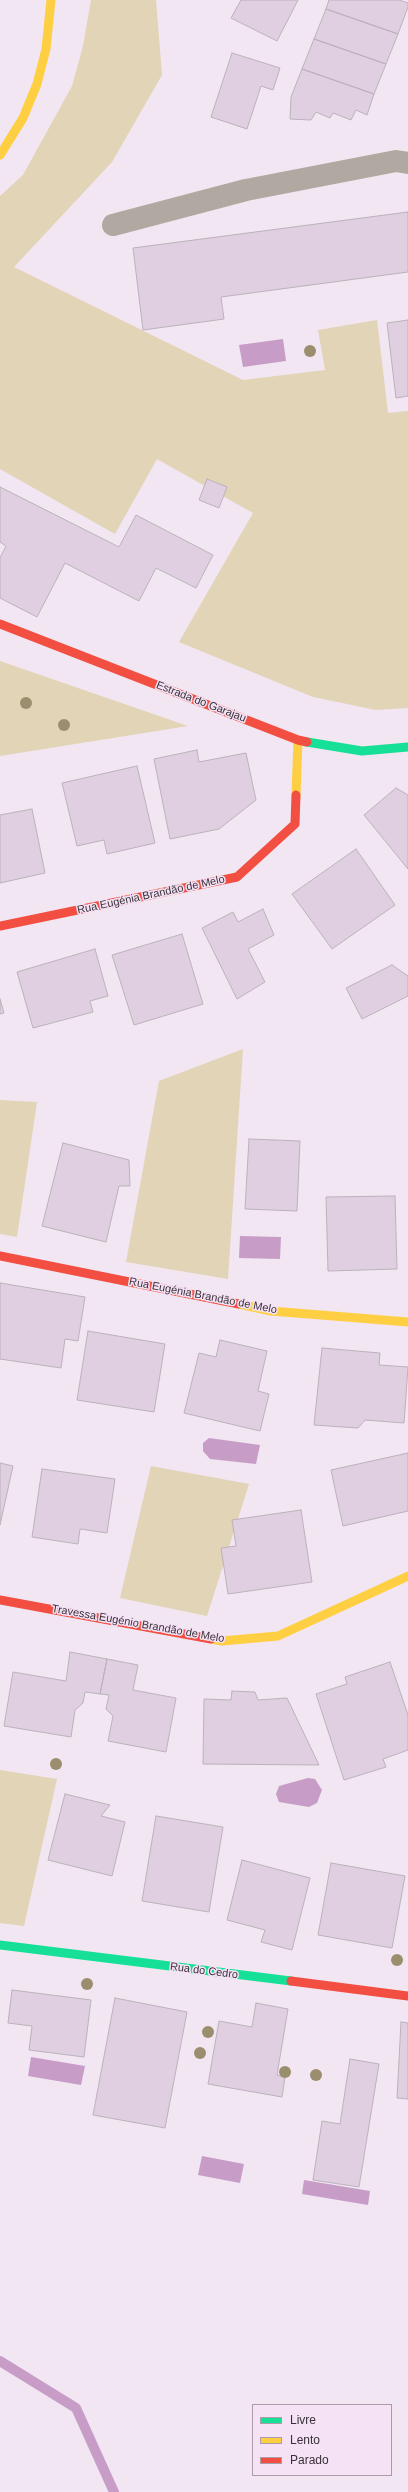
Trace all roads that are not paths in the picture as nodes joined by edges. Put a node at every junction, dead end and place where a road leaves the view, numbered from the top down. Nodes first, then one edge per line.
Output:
1 (51, 0) edge
2 (0, 155) edge
3 (408, 163) edge
4 (113, 225) dead end
5 (0, 624) edge
6 (298, 740) junction
7 (408, 747) edge
8 (0, 926) edge
9 (0, 1256) edge
10 (408, 1322) edge
11 (408, 1576) edge
12 (0, 1600) edge
13 (0, 1945) edge
14 (408, 1996) edge

1 - 2 main road
3 - 4 street
5 - 6 main road, Estrada do Garajau
6 - 7 main road, Estrada do Garajau
6 - 8 main road, Rua Eugénia Brandão de Melo
9 - 10 main road, Rua Eugénia Brandão de Melo
11 - 12 main road, Travessa Eugénio Brandão de Melo
13 - 14 main road, Rua do Cedro

